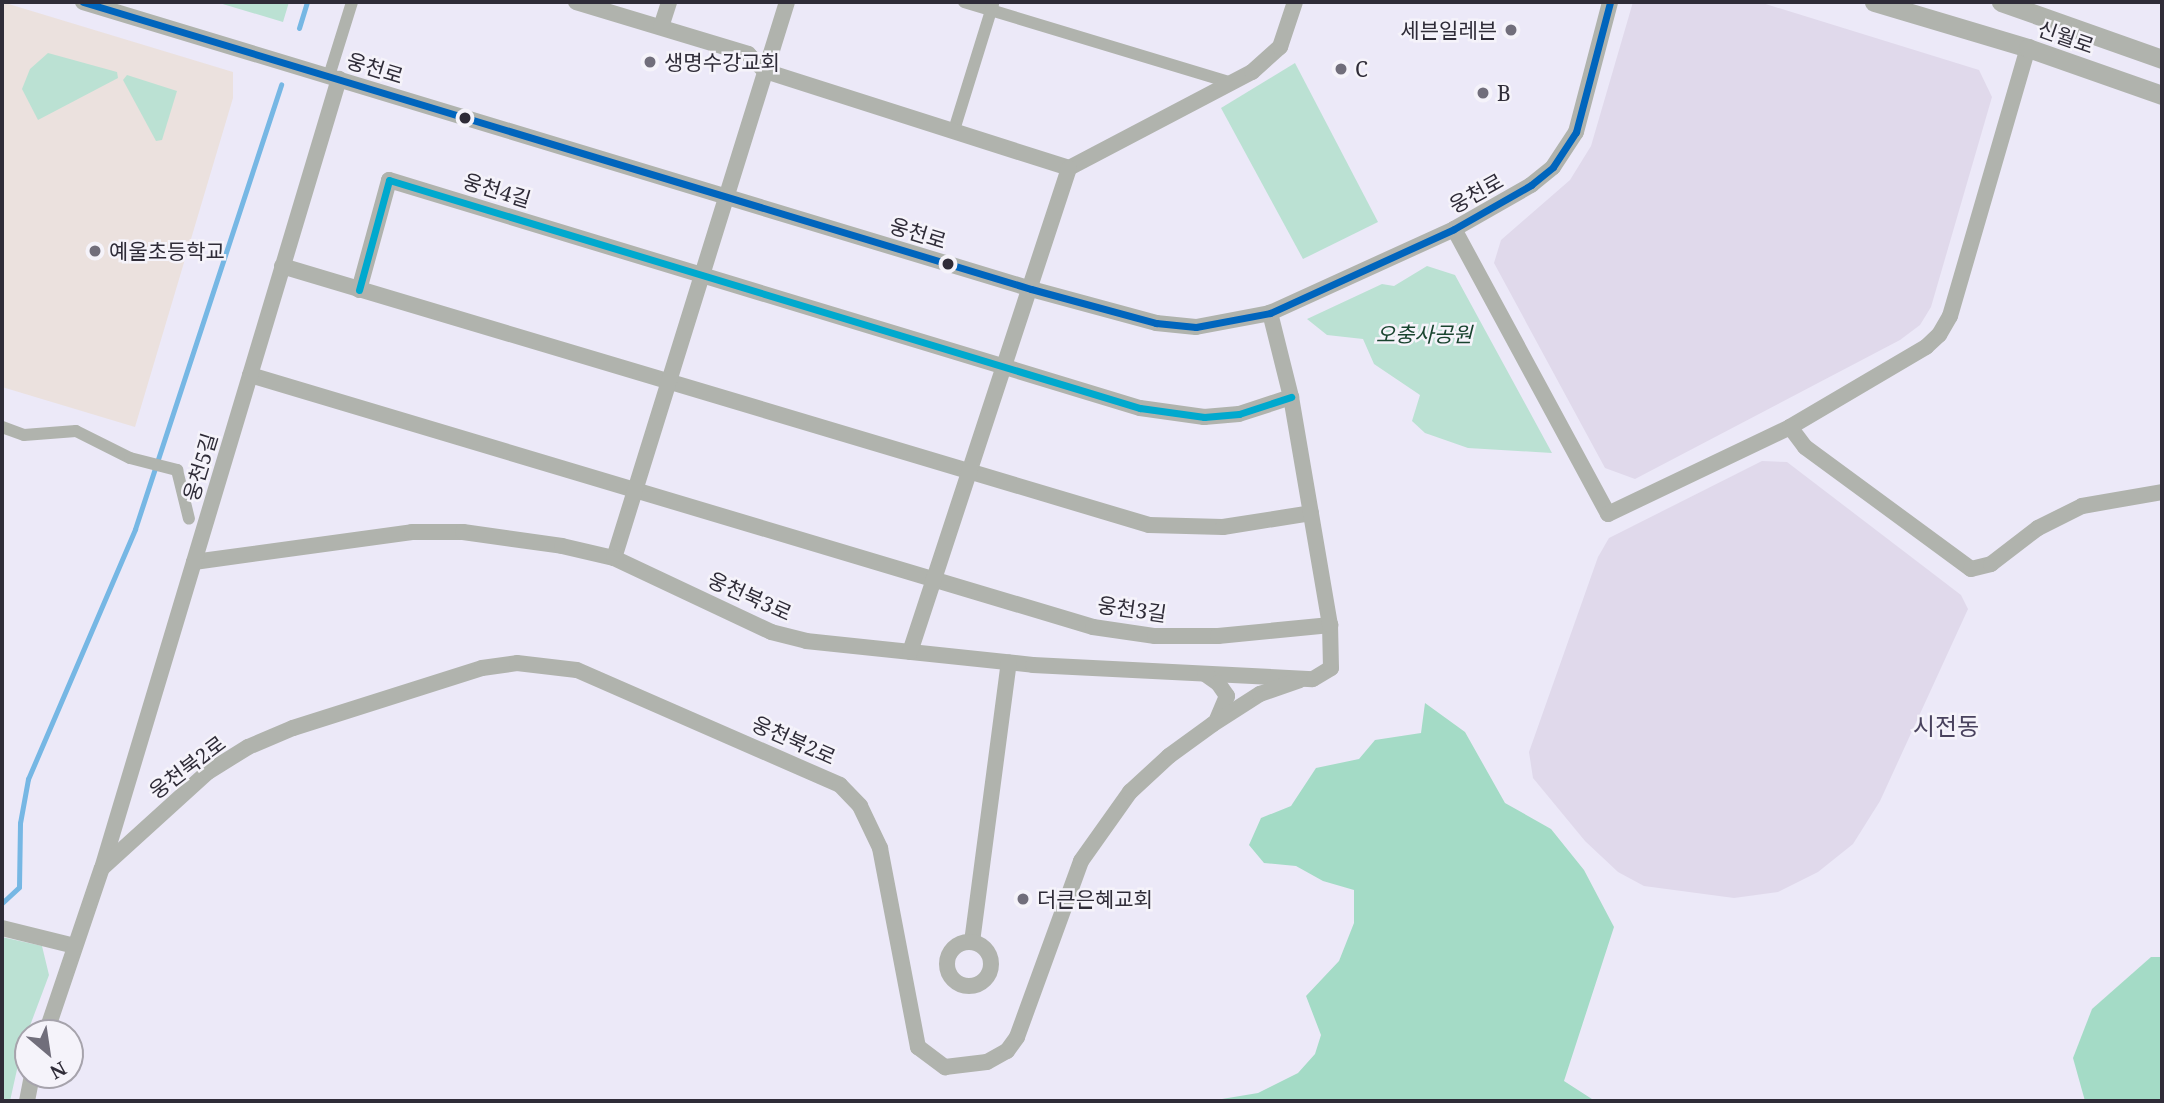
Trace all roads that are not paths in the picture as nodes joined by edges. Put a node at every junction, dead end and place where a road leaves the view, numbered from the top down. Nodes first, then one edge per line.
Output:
1 (83, 2) edge
2 (352, 2) edge
3 (576, 2) edge
4 (669, 2) edge
5 (787, 2) edge
6 (964, 2) edge
7 (1295, 2) edge
8 (1610, 2) edge
9 (1874, 2) edge
10 (2001, 2) edge
11 (992, 6) edge
12 (661, 27) junction
13 (2028, 48) junction
14 (2162, 59) edge
15 (765, 71) junction
16 (334, 78) junction
17 (1232, 83) junction
18 (2162, 95) edge
19 (954, 130) junction
20 (1069, 168) junction
21 (726, 197) junction
22 (1454, 229) junction
23 (282, 267) junction
24 (703, 273) junction
25 (1031, 289) junction
26 (359, 290) junction
27 (1270, 313) junction
28 (1004, 368) junction
29 (250, 374) junction
30 (669, 383) junction
31 (1291, 397) junction
32 (2, 427) edge
33 (1790, 427) junction
34 (970, 474) junction
35 (636, 490) junction
36 (2162, 492) edge
37 (1311, 513) junction
38 (189, 519) dead end
39 (614, 558) junction
40 (194, 562) junction
41 (934, 579) junction
42 (1330, 625) junction
43 (910, 652) junction
44 (1009, 662) junction
45 (1205, 674) junction
46 (1300, 680) junction
47 (1213, 724) junction
48 (102, 868) junction
49 (2, 928) edge
50 (972, 942) dead end
51 (75, 946) junction
52 (51, 1019) edge

1 - 16 street, 웅천로
2 - 16 street
3 - 12 street
4 - 12 street
5 - 15 street
6 - 11 street
7 - 17 street
8 - 22 street, 웅천로
9 - 13 street, 신월로
10 - 14 street, 신월로
11 - 17 street
11 - 19 street
12 - 15 street
13 - 18 street, 신월로
13 - 33 street
15 - 19 street
15 - 21 street
16 - 21 street, 웅천로
16 - 23 street, 웅천5길
17 - 20 street
19 - 20 street
20 - 25 street
21 - 24 street
21 - 25 street, 웅천로
22 - 27 street, 웅천로
22 - 33 street
23 - 26 street
23 - 29 street, 웅천5길
24 - 26 street, 웅천4길
24 - 28 street
24 - 30 street
25 - 27 street, 웅천로
25 - 28 street
26 - 30 street
27 - 31 street
28 - 31 street
28 - 34 street
29 - 35 street
29 - 40 street, 웅천5길
30 - 34 street
30 - 35 street
31 - 37 street
32 - 38 street
33 - 36 street
34 - 37 street
34 - 41 street
35 - 39 street
35 - 41 street, 웅천3길
37 - 42 street
39 - 40 street, 웅천북3로
39 - 43 street, 웅천북3로
40 - 48 street, 웅천5길
41 - 42 street, 웅천3길
41 - 43 street
42 - 46 street, 웅천북2로
43 - 44 street, 웅천북3로
44 - 45 street, 웅천북3로
44 - 50 street
45 - 46 street, 웅천북3로
45 - 47 street
46 - 47 street, 웅천북2로
47 - 48 street, 웅천북2로
48 - 51 street, 웅천북2로
49 - 51 street
51 - 52 street, 웅천북2로

